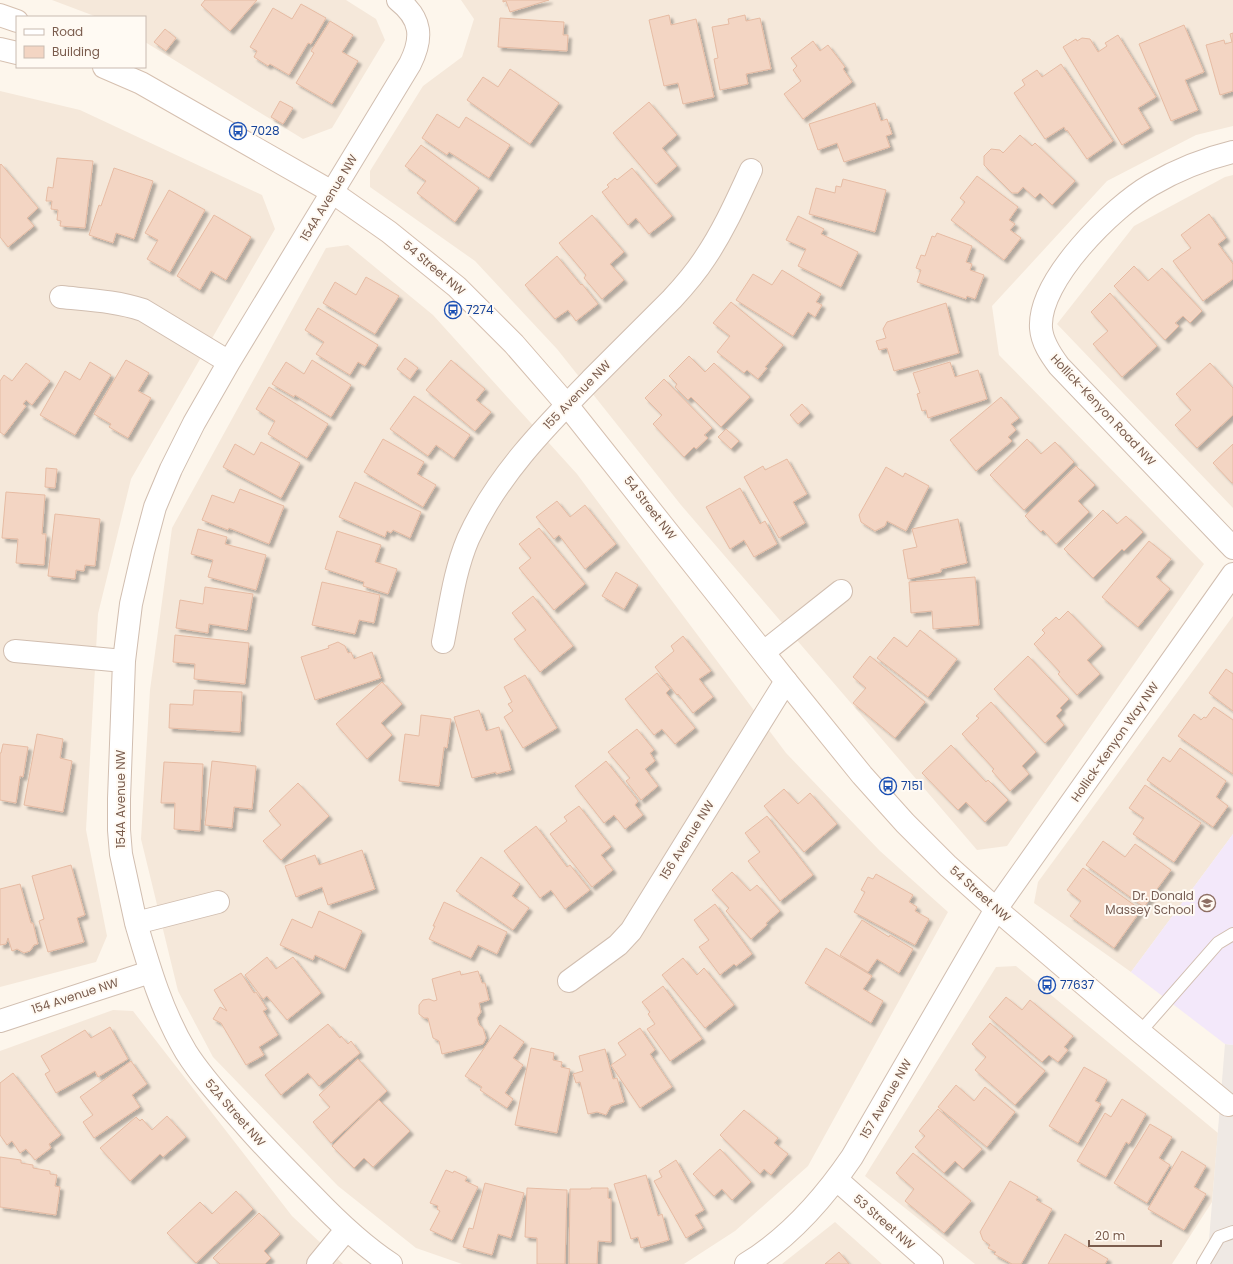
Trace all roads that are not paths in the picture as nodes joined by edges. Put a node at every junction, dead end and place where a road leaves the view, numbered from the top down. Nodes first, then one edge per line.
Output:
1 (398, 0) edge
2 (0, 15) edge
3 (16, 21) edge
4 (0, 49) edge
5 (16, 54) edge
6 (106, 68) edge
7 (1233, 152) edge
8 (751, 170) dead end
9 (332, 192) junction
10 (61, 297) dead end
11 (229, 362) junction
12 (567, 405) junction
13 (1233, 548) edge
14 (1233, 574) edge
15 (841, 591) dead end
16 (443, 642) dead end
17 (15, 651) dead end
18 (764, 652) junction
19 (124, 661) junction
20 (786, 681) junction
21 (218, 902) dead end
22 (996, 909) junction
23 (136, 923) junction
24 (1233, 934) edge
25 (150, 972) junction
26 (569, 981) dead end
27 (0, 1021) edge
28 (1140, 1032) junction
29 (1228, 1105) dead end
30 (836, 1180) junction
31 (346, 1230) junction
32 (1233, 1232) edge
33 (318, 1264) edge
34 (391, 1264) edge
35 (746, 1264) edge
36 (932, 1264) edge
37 (1202, 1264) edge

1 - 9 street, 154A Avenue NW
2 - 3 street
4 - 5 street
6 - 9 street, 54 Street NW
7 - 13 street, Hollick-Kenyon Road NW
8 - 12 street, 155 Avenue NW
9 - 11 street, 154A Avenue NW
9 - 12 street, 54 Street NW
10 - 11 street
11 - 19 street, 154A Avenue NW
12 - 16 street, 155 Avenue NW
12 - 18 street, 54 Street NW
14 - 22 street, Hollick-Kenyon Way NW
15 - 18 street
17 - 19 street
18 - 20 street, 54 Street NW
19 - 23 street, 154A Avenue NW
20 - 22 street, 54 Street NW
20 - 26 street, 156 Avenue NW
21 - 23 street
22 - 28 street, 54 Street NW
22 - 30 street, 157 Avenue NW
23 - 25 street, 52A Street NW
24 - 28 lane
25 - 27 street, 154 Avenue NW
25 - 31 street, 52A Street NW
28 - 29 street, 54 Street NW
30 - 35 street, 157 Avenue NW
30 - 36 street, 53 Street NW
31 - 33 street
31 - 34 street, 52A Street NW
32 - 37 lane

